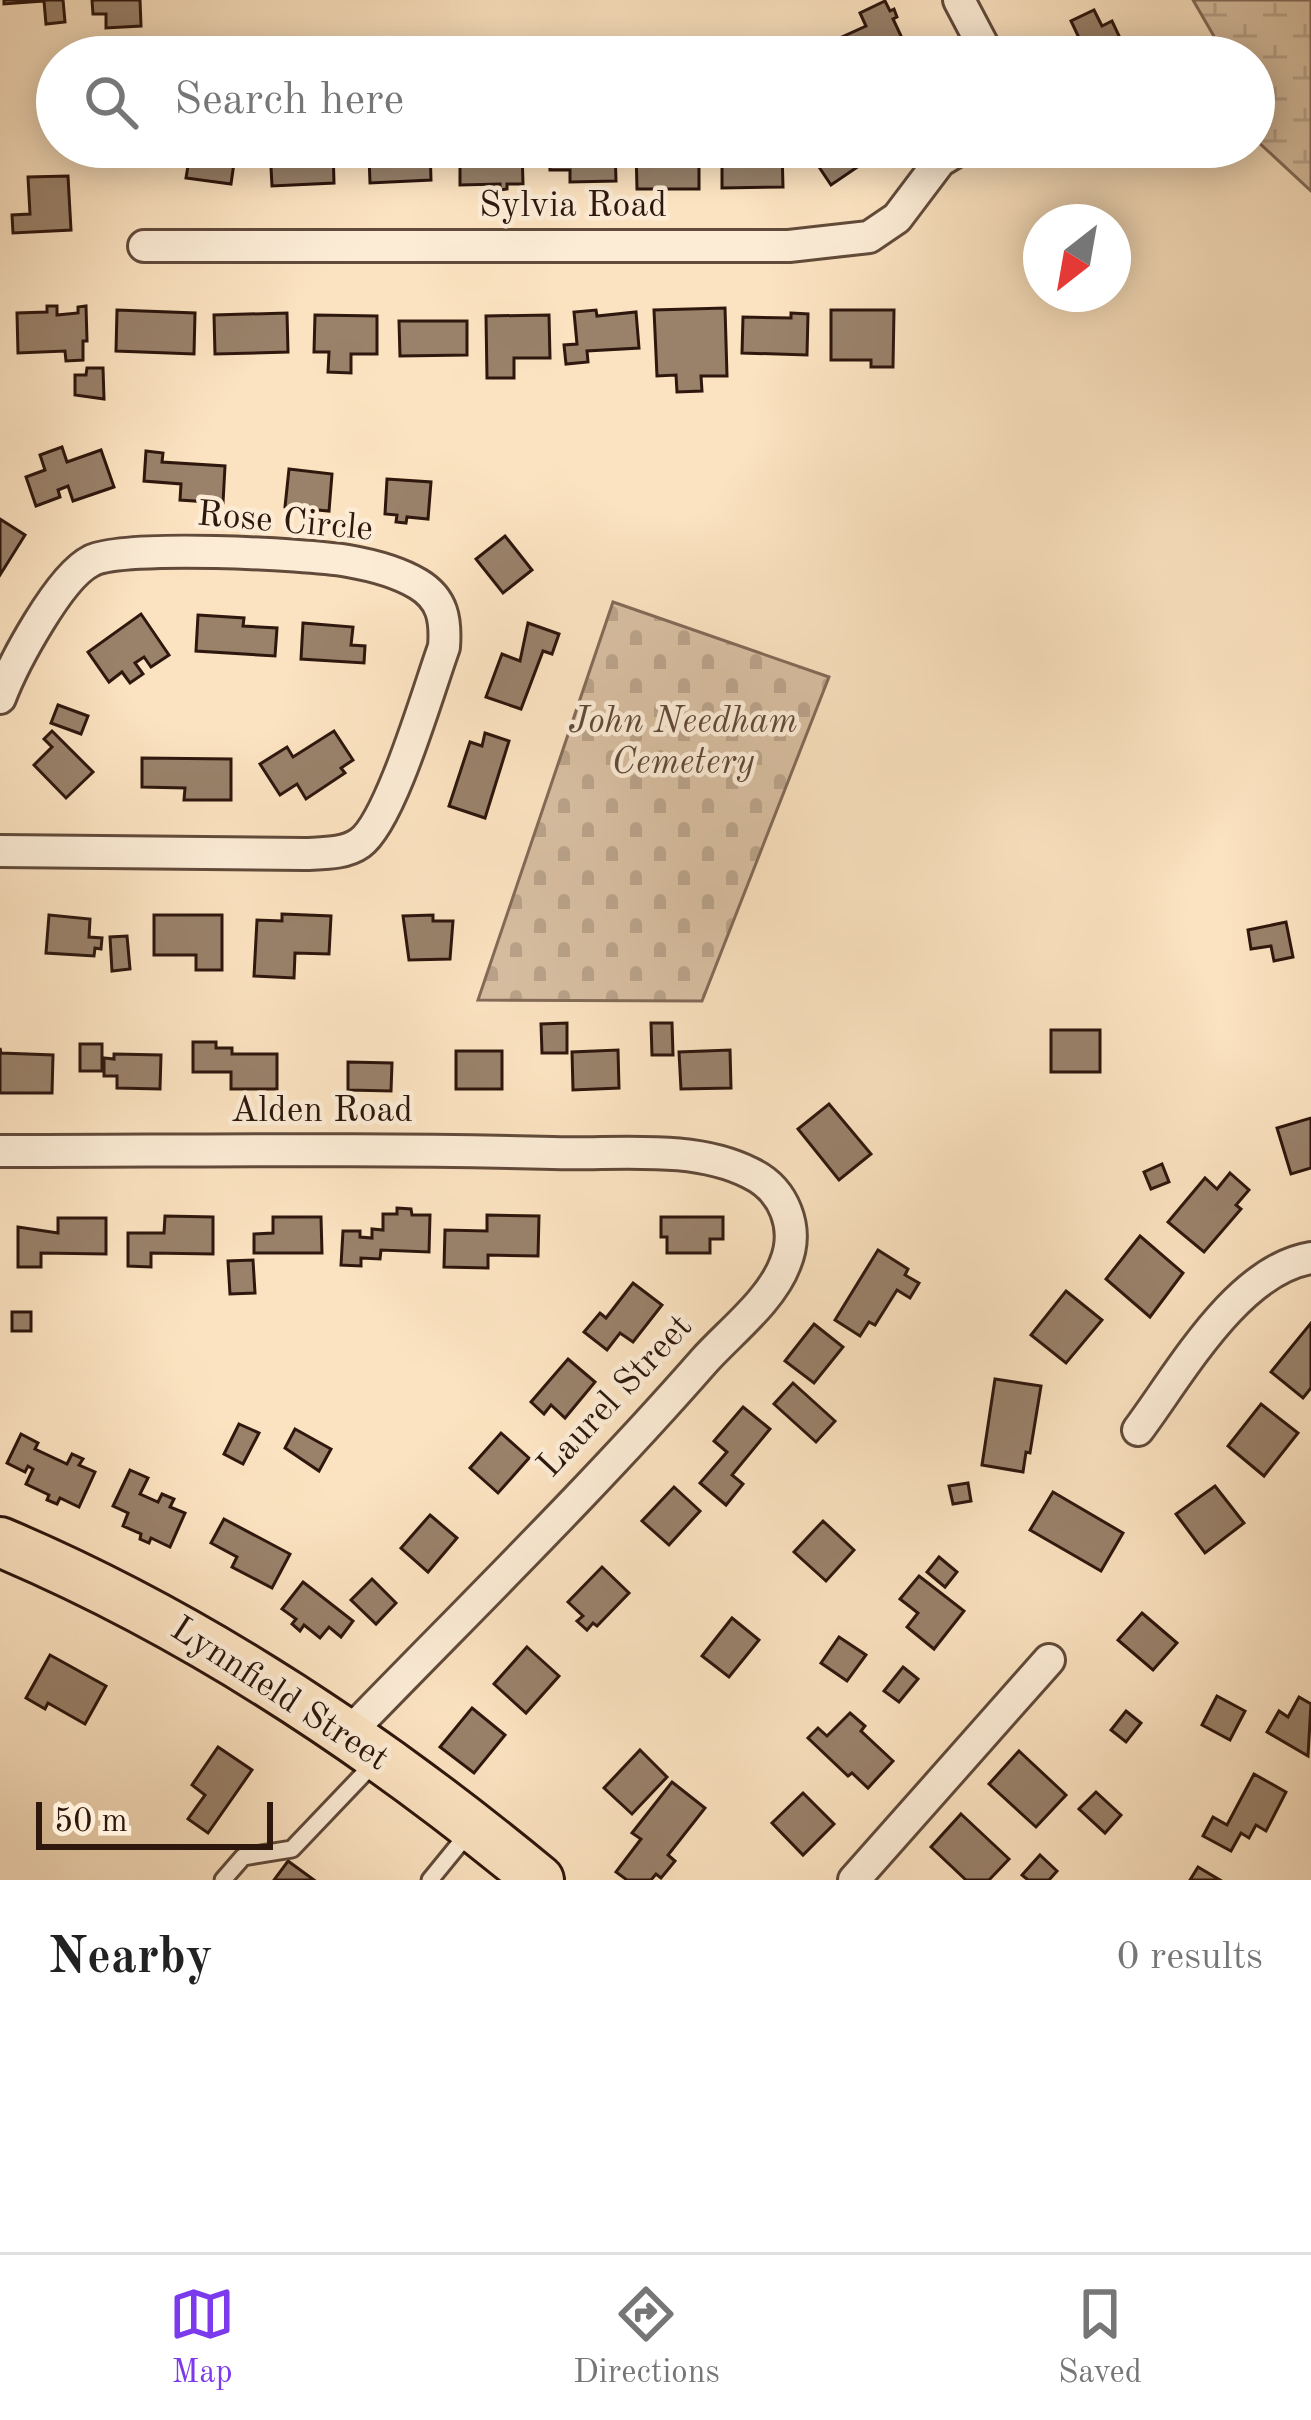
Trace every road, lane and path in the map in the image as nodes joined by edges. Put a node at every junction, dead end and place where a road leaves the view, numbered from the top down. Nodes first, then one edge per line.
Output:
1 (958, 0) edge
2 (978, 36) edge
3 (935, 168) edge
4 (144, 246) dead end
5 (0, 698) edge
6 (0, 851) edge
7 (0, 1150) edge
8 (645, 1155) joint
9 (1311, 1258) edge
10 (1138, 1430) dead end
11 (0, 1542) edge
12 (1049, 1660) dead end
13 (363, 1747) junction
14 (473, 1828) junction
15 (223, 1880) edge
16 (430, 1880) edge
17 (539, 1880) edge
18 (854, 1880) edge

1 - 2 street
3 - 4 street, Sylvia Road
5 - 6 street, Rose Circle
7 - 8 street, Alden Road
8 - 13 street, Laurel Street
9 - 10 street
11 - 13 main road, Lynnfield Street
12 - 18 street
13 - 14 main road, Lynnfield Street
13 - 15 lane
14 - 16 lane
14 - 17 main road, Lynnfield Street

